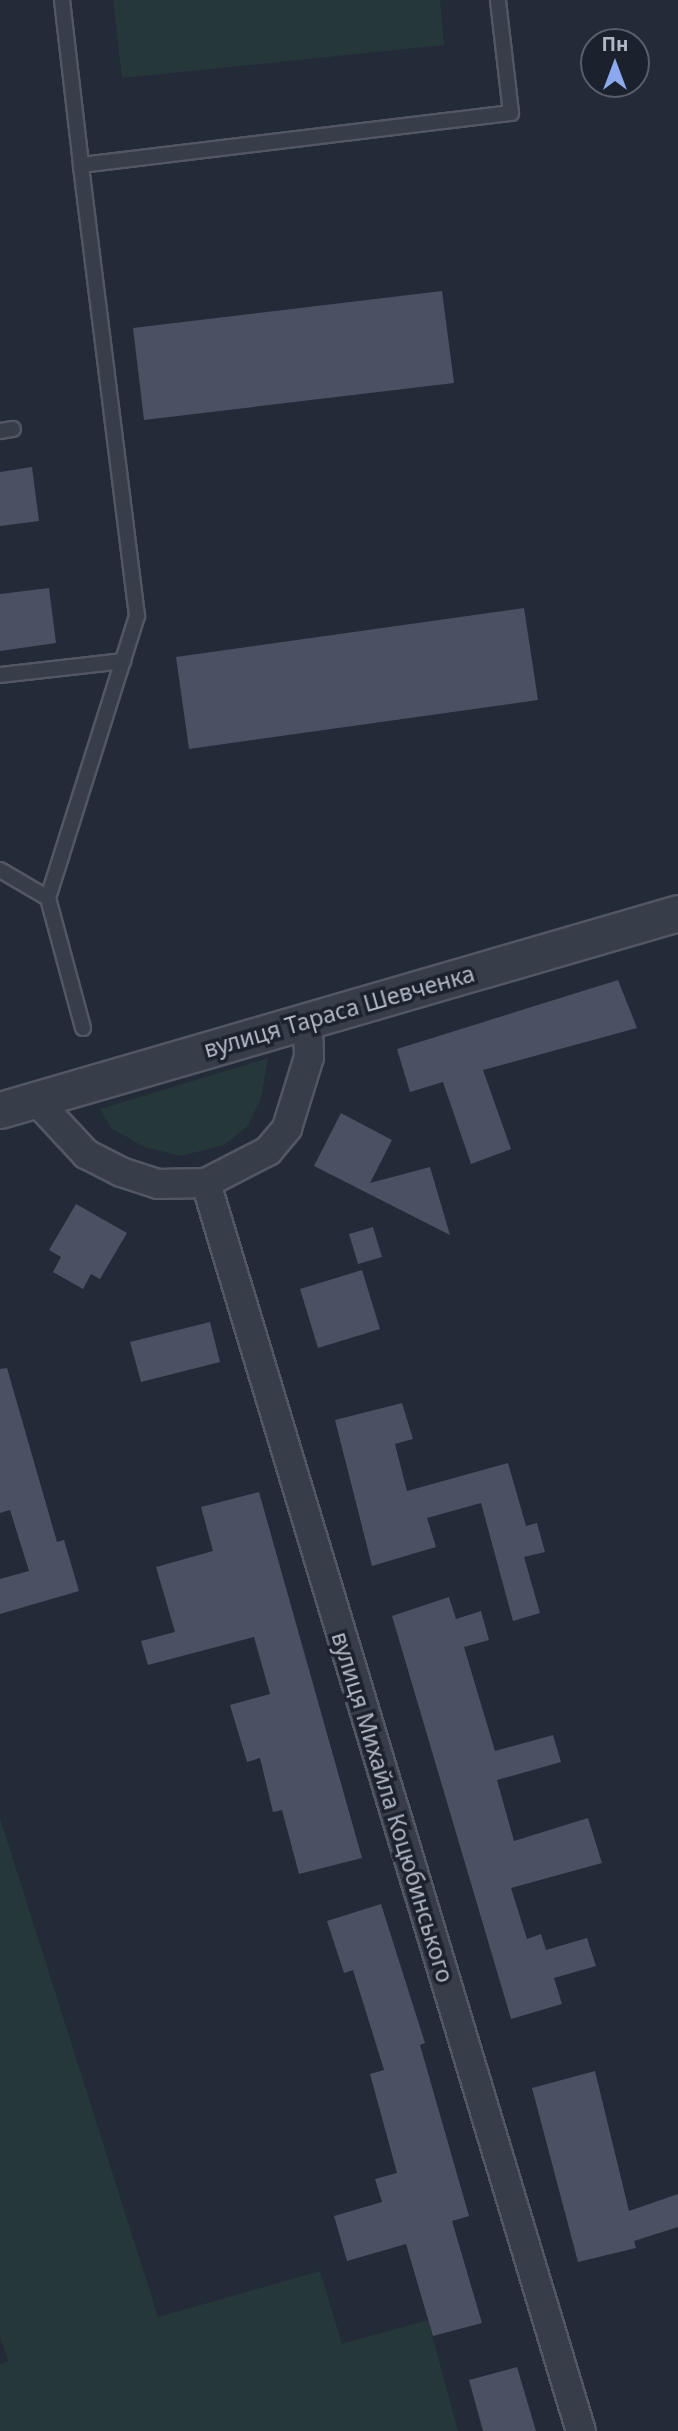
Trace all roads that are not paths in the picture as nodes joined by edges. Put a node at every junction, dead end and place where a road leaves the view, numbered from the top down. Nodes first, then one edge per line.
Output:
1 (62, 0) edge
2 (498, 0) edge
3 (81, 165) junction
4 (123, 661) junction
5 (0, 675) edge
6 (0, 870) edge
7 (48, 898) junction
8 (678, 913) edge
9 (308, 1020) junction
10 (83, 1028) dead end
11 (36, 1100) junction
12 (0, 1110) edge
13 (206, 1183) junction
14 (581, 2431) edge

1 - 3 lane
2 - 3 lane
3 - 4 lane
4 - 5 lane
4 - 7 lane
6 - 7 lane
7 - 10 lane
8 - 9 street, вулиця Тараса Шевченка
9 - 11 street, вулиця Тараса Шевченка
9 - 13 street
11 - 12 street, вулиця Тараса Шевченка
11 - 13 street
13 - 14 street, вулиця Михайла Коцюбинського

